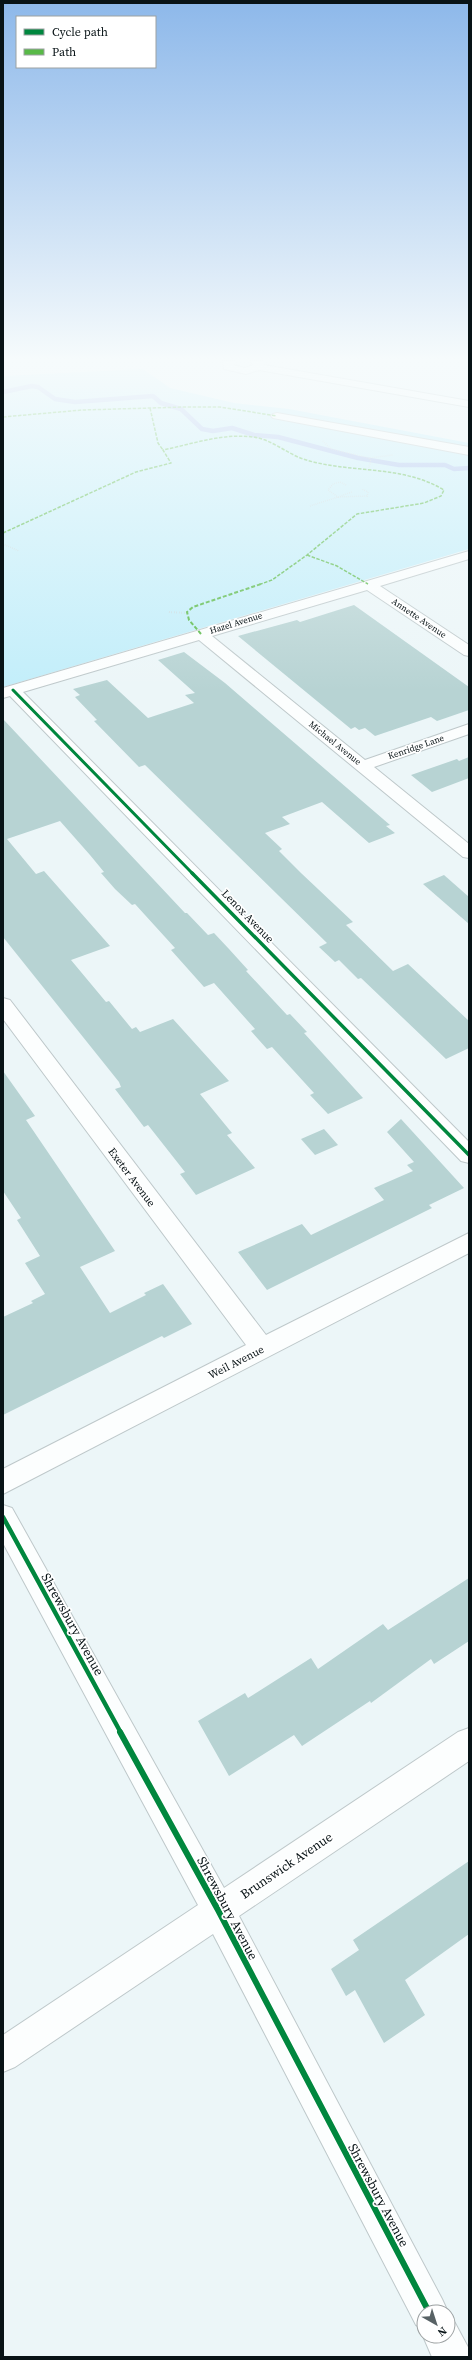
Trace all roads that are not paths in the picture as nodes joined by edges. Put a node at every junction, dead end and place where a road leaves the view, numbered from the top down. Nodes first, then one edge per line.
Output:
1 (469, 555) edge
2 (368, 584) junction
3 (200, 634) junction
4 (469, 652) edge
5 (8, 691) edge
6 (469, 729) edge
7 (363, 766) junction
8 (469, 853) edge
9 (3, 1005) edge
10 (469, 1155) edge
11 (469, 1242) edge
12 (262, 1348) junction
13 (3, 1482) edge
14 (3, 1517) edge
15 (469, 1743) edge
16 (218, 1910) junction
17 (3, 2055) edge
18 (425, 2304) edge
19 (446, 2344) edge
20 (453, 2357) edge

1 - 2 street, Hazel Avenue
2 - 3 street, Hazel Avenue
2 - 4 street, Annette Avenue
3 - 5 street, Hazel Avenue
3 - 7 street, Michael Avenue
5 - 10 street, Lenox Avenue
6 - 7 street, Kenridge Lane
7 - 8 street, Michael Avenue
9 - 12 street, Exeter Avenue
11 - 12 street, Weil Avenue
12 - 13 street, Weil Avenue
14 - 16 street, Shrewsbury Avenue
15 - 16 street, Brunswick Avenue
16 - 17 street, Brunswick Avenue
16 - 18 street, Shrewsbury Avenue
19 - 20 street

